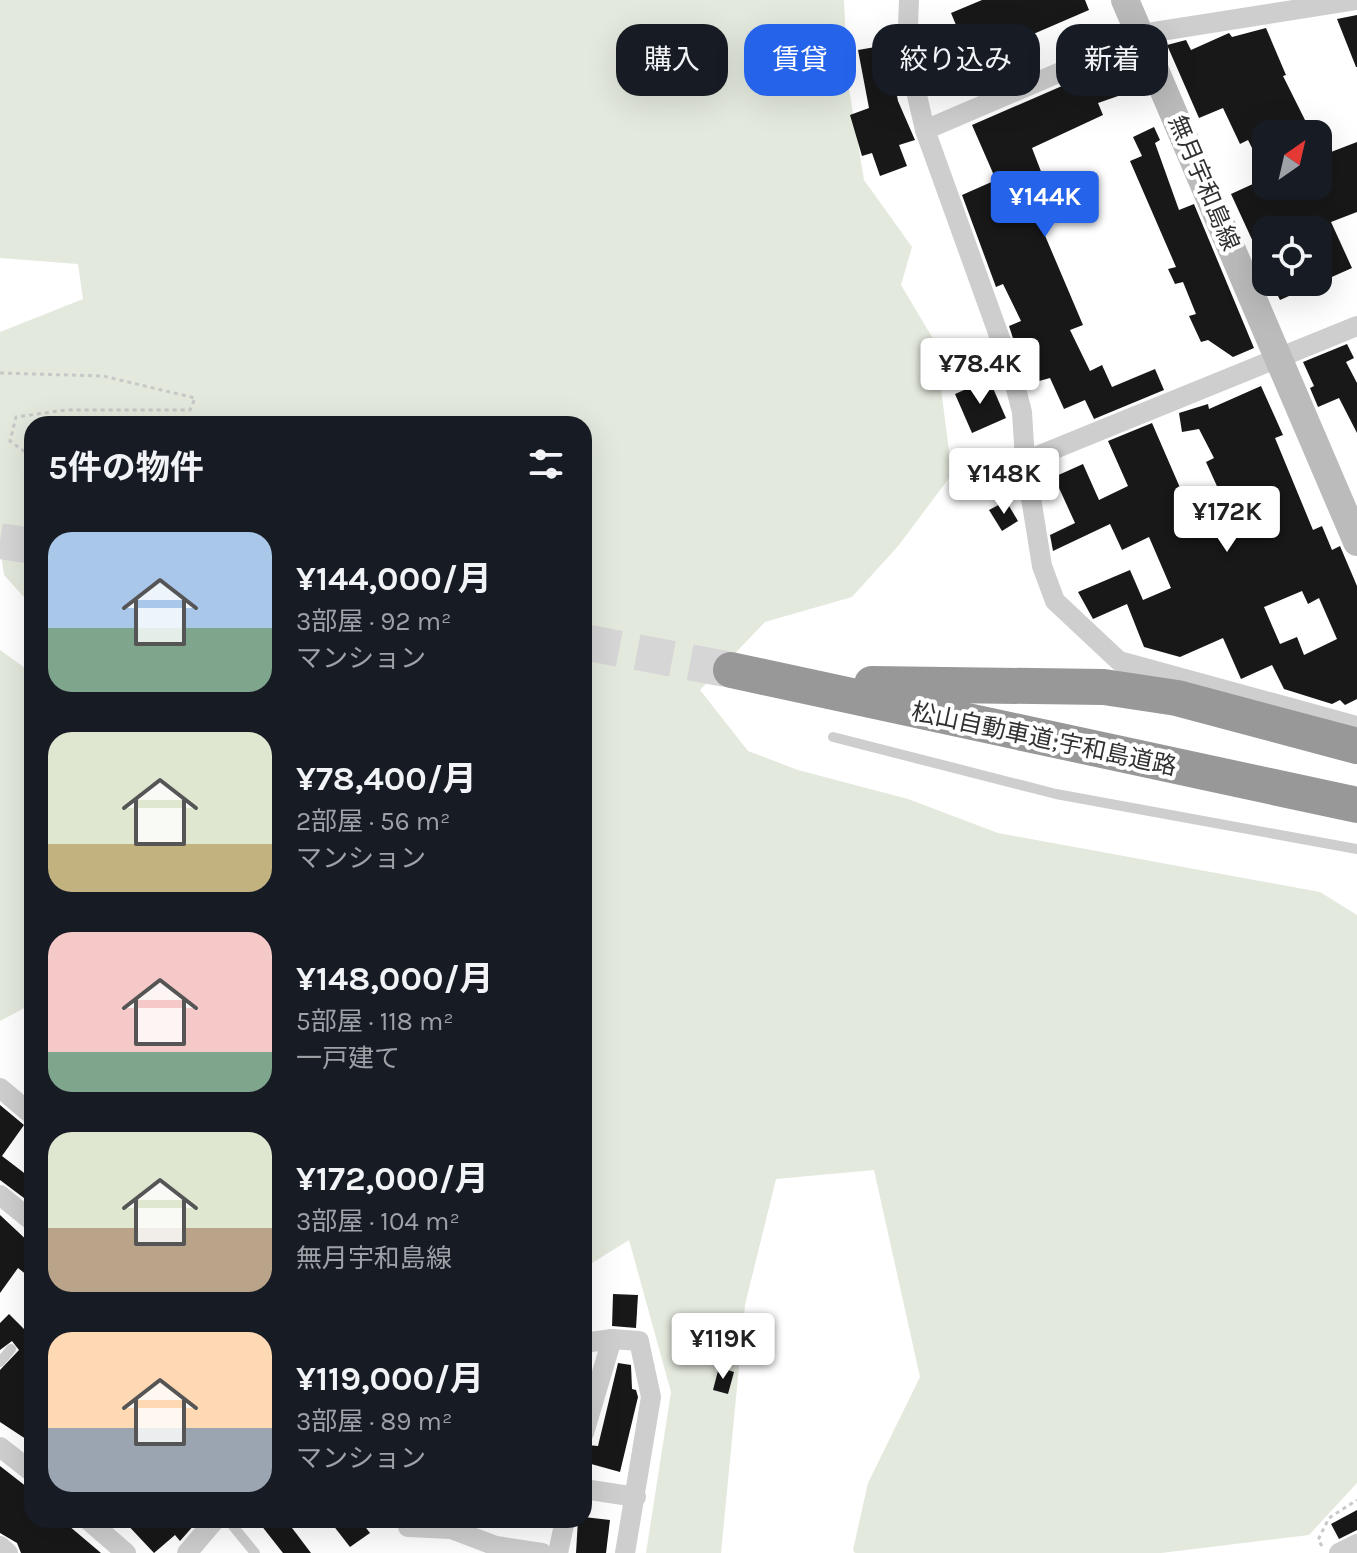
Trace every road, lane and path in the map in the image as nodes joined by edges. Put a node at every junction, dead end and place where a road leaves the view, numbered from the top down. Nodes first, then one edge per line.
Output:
1 (909, 0) edge
2 (1125, 0) edge
3 (1357, 0) edge
4 (1135, 24) edge
5 (1168, 32) edge
6 (1056, 74) edge
7 (1166, 96) edge
8 (925, 130) junction
9 (1357, 326) edge
10 (1279, 357) junction
11 (0, 373) edge
12 (24, 451) edge
13 (1025, 461) junction
14 (1357, 542) edge
15 (731, 670) tunnel mouth
16 (770, 679) junction
17 (977, 725) junction
18 (1357, 726) edge
19 (833, 737) dead end
20 (1357, 746) edge
21 (1357, 805) edge
22 (1357, 828) edge
23 (1357, 849) edge
24 (0, 1088) edge
25 (24, 1108) edge
26 (0, 1195) edge
27 (24, 1214) edge
28 (612, 1339) junction
29 (592, 1342) edge
30 (11, 1349) dead end
31 (0, 1362) edge
32 (592, 1406) edge
33 (0, 1447) edge
34 (24, 1466) edge
35 (592, 1490) edge
36 (636, 1497) junction
37 (1357, 1500) edge
38 (97, 1528) edge
39 (217, 1528) edge
40 (233, 1528) edge
41 (474, 1528) edge
42 (563, 1528) edge
43 (1357, 1544) edge
44 (0, 1546) edge
45 (8, 1553) edge
46 (125, 1553) edge
47 (187, 1553) edge
48 (255, 1553) edge
49 (542, 1553) edge
50 (558, 1553) edge
51 (625, 1553) edge
52 (1326, 1553) edge
53 (1339, 1553) edge

1 - 8 street
2 - 4 main road, 無月宇和島線
3 - 5 street
6 - 8 street
7 - 10 main road, 無月宇和島線
8 - 13 street
9 - 10 street
10 - 13 street
10 - 14 main road, 無月宇和島線
11 - 12 path
13 - 18 street
15 - 16 highway, 松山自動車道;宇和島道路
16 - 17 highway, 松山自動車道;宇和島道路
16 - 20 highway
17 - 21 highway, 松山自動車道;宇和島道路
17 - 22 highway
19 - 23 lane
24 - 25 street
26 - 27 street
28 - 29 street
28 - 32 street
28 - 36 street
30 - 31 lane
33 - 34 street
35 - 36 street
36 - 51 street
37 - 52 path
38 - 46 street
39 - 47 street
40 - 48 lane
41 - 49 street
42 - 50 street
43 - 53 street
44 - 45 street

